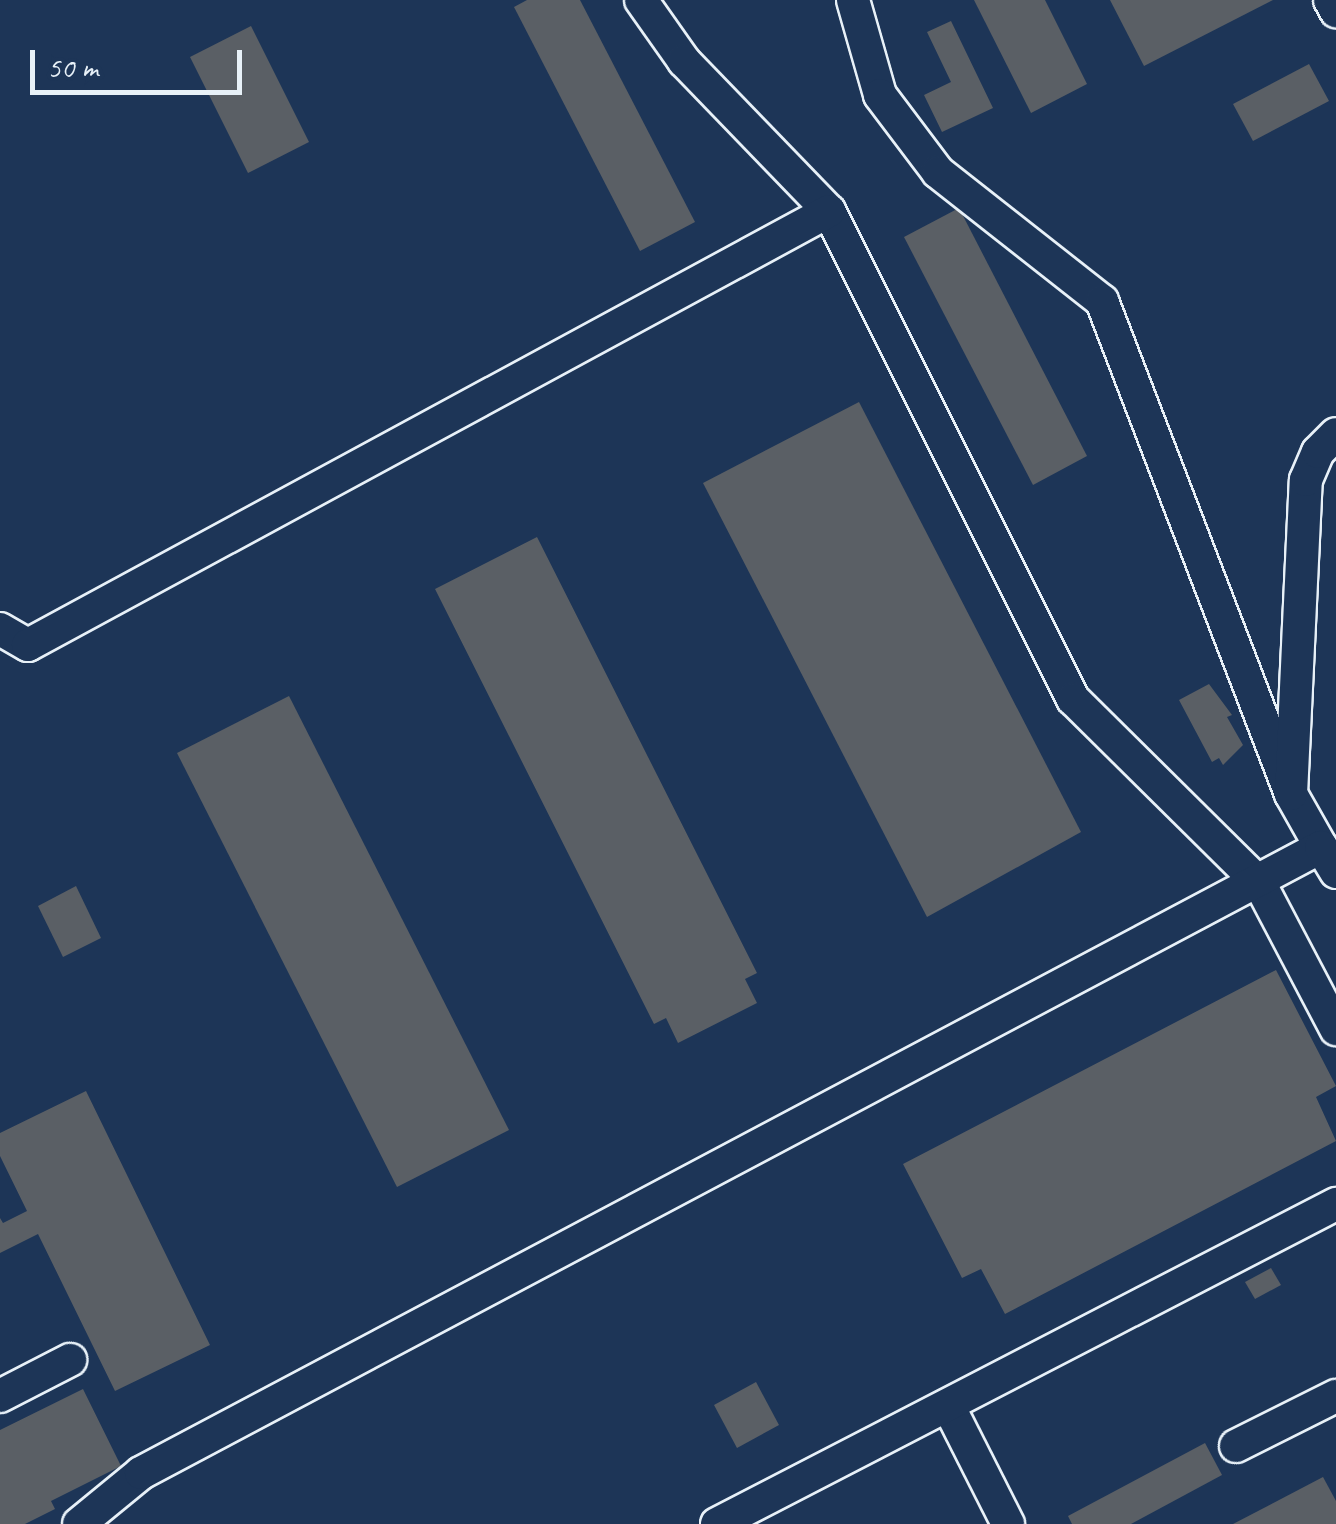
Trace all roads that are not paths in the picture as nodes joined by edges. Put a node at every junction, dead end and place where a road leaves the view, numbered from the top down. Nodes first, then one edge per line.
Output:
1 (641, 0) edge
2 (854, 0) edge
3 (1330, 0) edge
4 (1336, 11) edge
5 (829, 211) junction
6 (1336, 434) edge
7 (0, 629) edge
8 (1290, 794) junction
9 (1329, 859) edge
10 (1260, 884) junction
11 (1336, 1028) edge
12 (1336, 1204) edge
13 (70, 1360) dead end
14 (0, 1396) edge
15 (1336, 1396) edge
16 (949, 1407) junction
17 (1236, 1446) dead end
18 (79, 1524) edge
19 (716, 1524) edge
20 (1008, 1524) edge

1 - 5 lane
2 - 8 lane
3 - 4 lane
5 - 7 lane
5 - 10 lane
6 - 8 lane
8 - 9 lane
9 - 10 lane
10 - 11 lane
10 - 18 lane
12 - 16 lane
13 - 14 lane
15 - 17 lane
16 - 19 lane
16 - 20 lane

